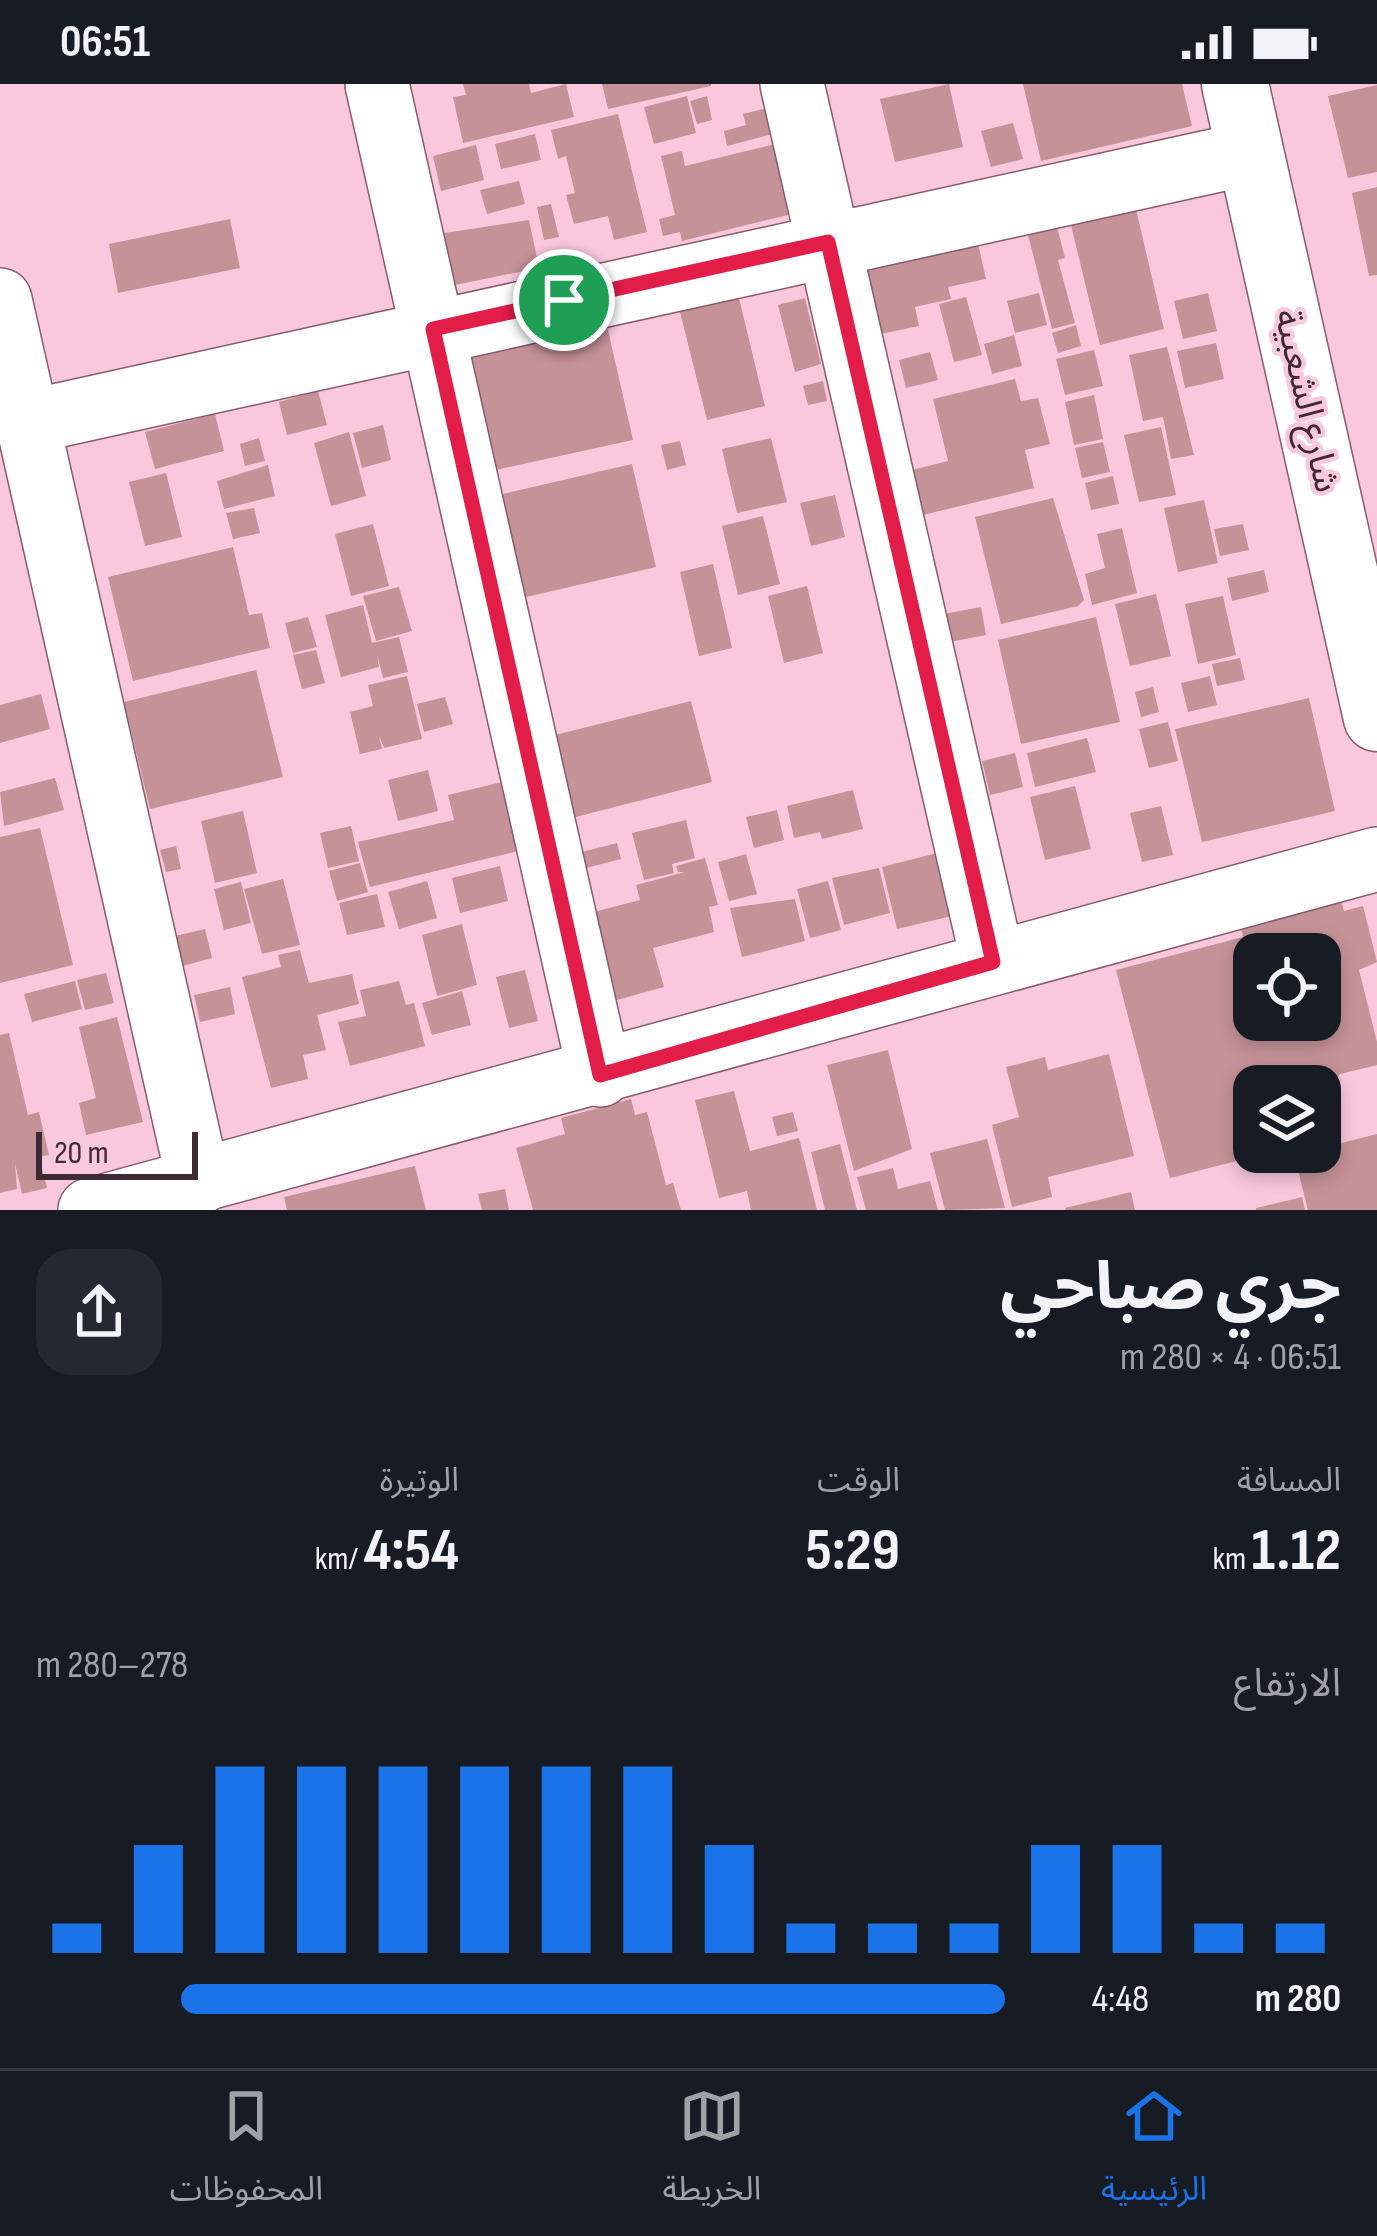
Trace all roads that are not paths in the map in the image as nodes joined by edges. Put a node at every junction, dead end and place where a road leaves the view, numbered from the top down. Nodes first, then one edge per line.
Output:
1 (377, 84) edge
2 (792, 84) edge
3 (1235, 84) edge
4 (1250, 153) junction
5 (828, 242) junction
6 (0, 300) edge
7 (433, 329) junction
8 (28, 422) junction
9 (1377, 718) edge
10 (1377, 859) edge
11 (993, 962) junction
12 (600, 1075) junction
13 (199, 1184) junction
14 (90, 1210) edge

1 - 7 street
2 - 5 street
3 - 4 street, شارع الشعبية
4 - 5 street
4 - 9 street, شارع الشعبية
5 - 7 street
5 - 11 street
6 - 8 street
7 - 8 street
7 - 12 street
8 - 13 street
10 - 11 street
11 - 12 street
12 - 13 street
13 - 14 street

